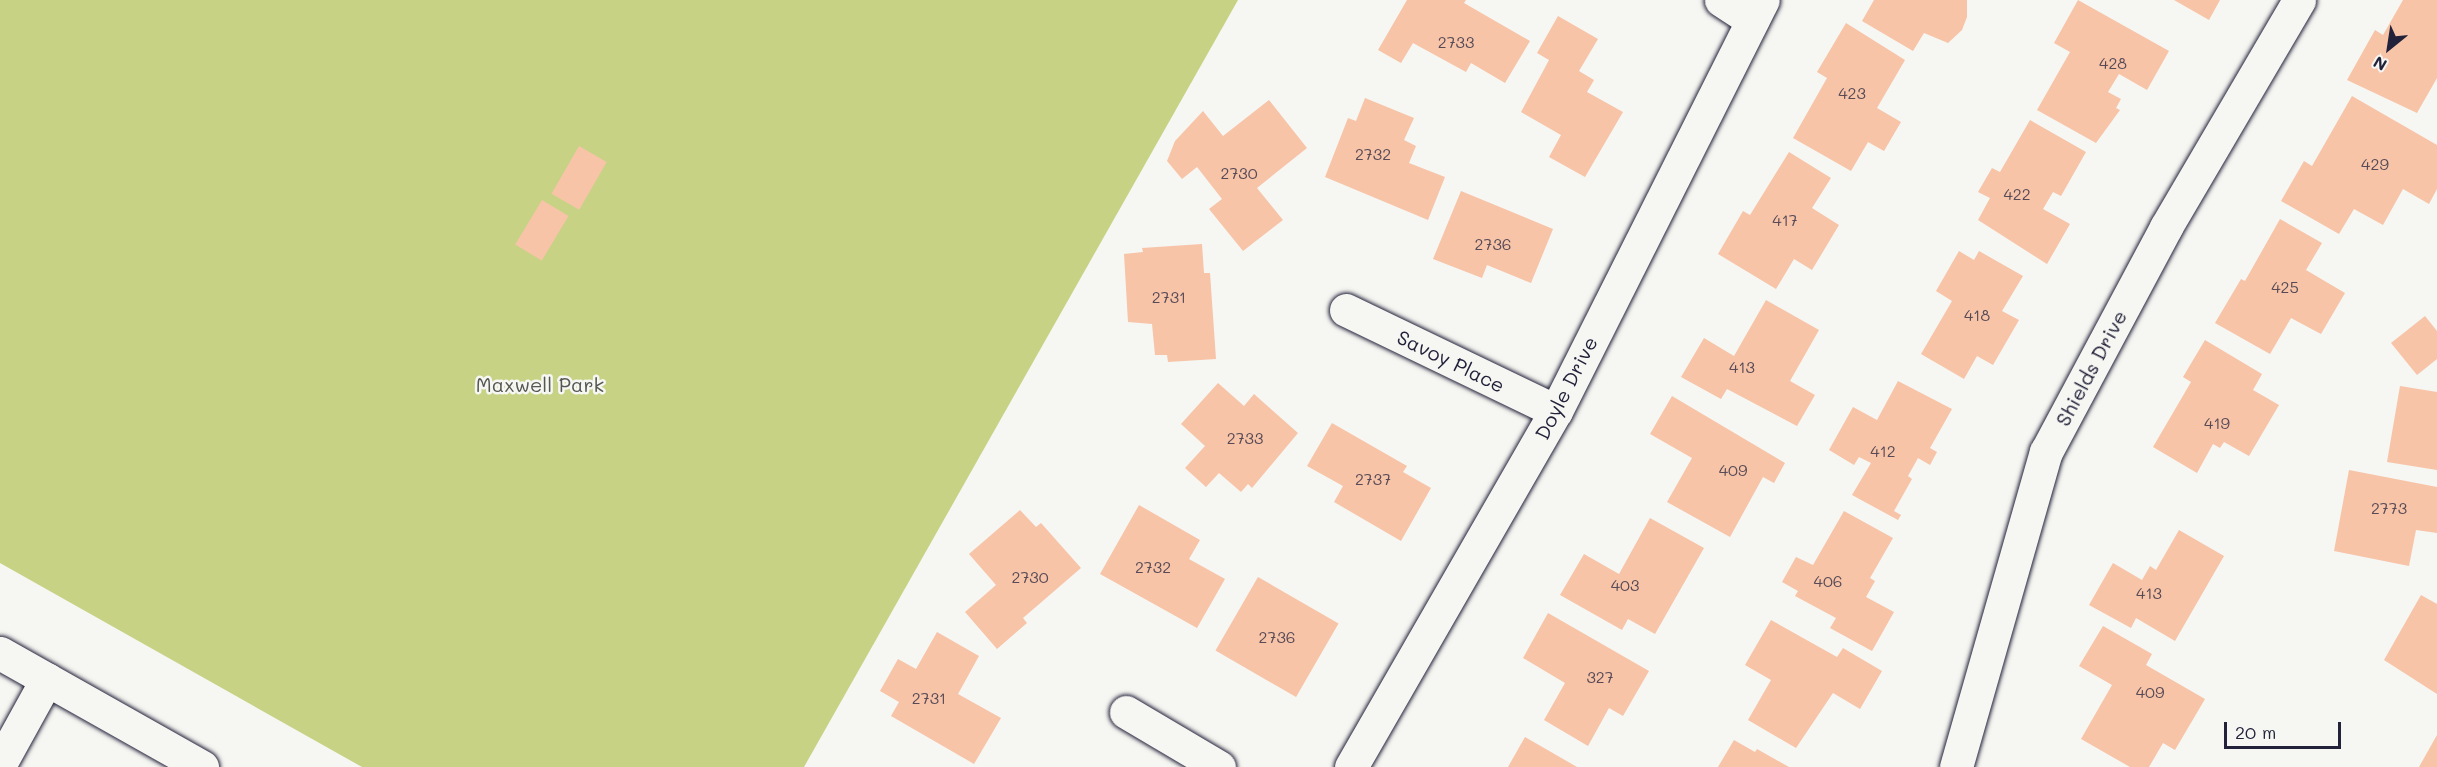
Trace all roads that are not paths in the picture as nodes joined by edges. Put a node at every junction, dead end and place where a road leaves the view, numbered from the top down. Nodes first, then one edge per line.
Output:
1 (1721, 0) edge
2 (2299, 0) edge
3 (1758, 10) edge
4 (1346, 310) dead end
5 (1556, 411) junction
6 (0, 653) edge
7 (47, 679) junction
8 (1126, 712) dead end
9 (0, 764) edge
10 (202, 767) edge
11 (1219, 767) edge
12 (1351, 767) edge
13 (1956, 767) edge

1 - 3 street
2 - 13 street, Shields Drive
3 - 5 street, Doyle Drive
4 - 5 street, Savoy Place
5 - 12 street, Doyle Drive
6 - 7 street
7 - 9 street
7 - 10 street
8 - 11 street

